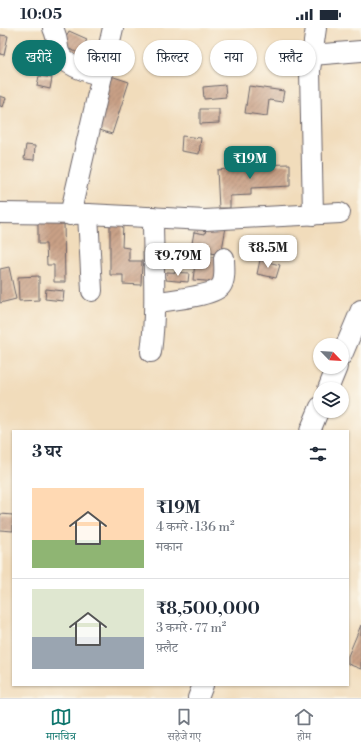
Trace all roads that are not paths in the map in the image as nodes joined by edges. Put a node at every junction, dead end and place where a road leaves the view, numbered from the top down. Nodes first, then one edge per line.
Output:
1 (53, 28) edge
2 (113, 28) edge
3 (316, 28) edge
4 (110, 40) edge
5 (314, 40) edge
6 (361, 51) edge
7 (316, 55) edge
8 (74, 66) edge
9 (102, 76) edge
10 (310, 76) edge
11 (0, 213) edge
12 (340, 213) dead end
13 (79, 214) junction
14 (313, 215) junction
15 (153, 217) junction
16 (224, 258) dead end
17 (92, 291) dead end
18 (155, 303) junction
19 (361, 310) edge
20 (349, 338) edge
21 (151, 352) dead end
22 (316, 418) edge
23 (310, 430) edge
24 (204, 686) edge
25 (198, 698) edge

1 - 8 street
2 - 4 street
3 - 5 street
6 - 7 street
9 - 13 street
10 - 14 street
11 - 13 street
12 - 14 street
13 - 15 street
13 - 17 street
14 - 15 street
15 - 18 street
16 - 18 street
18 - 21 street
19 - 20 street
22 - 23 street
24 - 25 street

